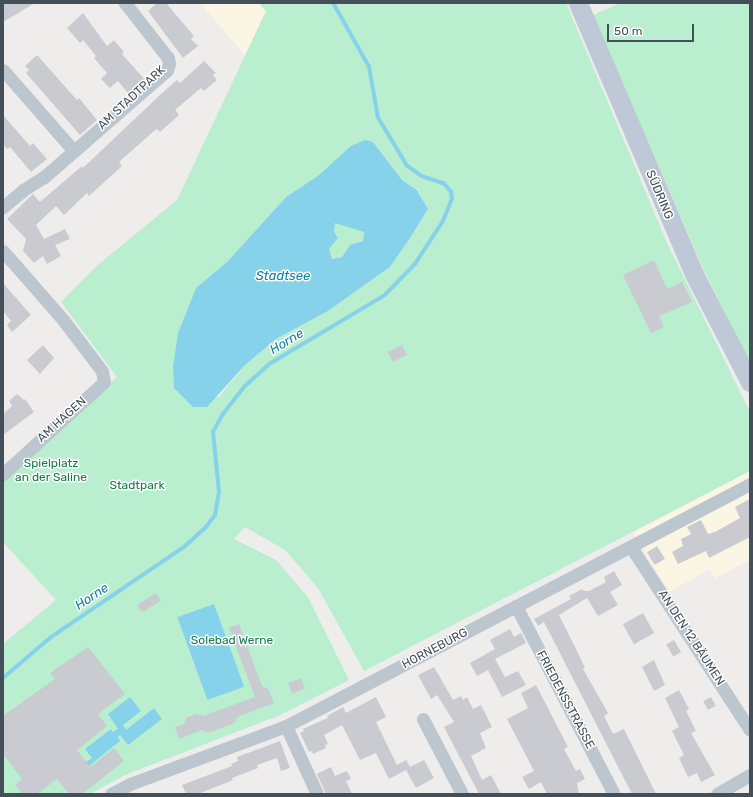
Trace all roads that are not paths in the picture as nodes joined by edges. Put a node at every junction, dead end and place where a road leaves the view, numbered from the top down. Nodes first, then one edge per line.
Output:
1 (125, 3) edge
2 (578, 3) edge
3 (3, 70) edge
4 (74, 151) junction
5 (3, 207) edge
6 (3, 251) edge
7 (750, 382) edge
8 (3, 474) edge
9 (750, 484) edge
10 (631, 547) junction
11 (516, 606) junction
12 (423, 719) dead end
13 (286, 726) junction
14 (750, 730) edge
15 (750, 775) edge
16 (111, 794) edge
17 (316, 794) edge
18 (462, 794) edge
19 (614, 794) edge
20 (717, 794) edge

1 - 4 street, AM STADTPARK
2 - 7 street, SÜDRING
3 - 4 street
4 - 5 street, AM STADTPARK
6 - 8 street, AM HAGEN
9 - 10 street, HORNEBURG
10 - 11 street, HORNEBURG
10 - 14 street, AN DEN 12 BÄUMEN
11 - 13 street, HORNEBURG
11 - 19 street, FRIEDENSSTRASSE
12 - 18 street
13 - 16 street, HORNEBURG
13 - 17 street
15 - 20 street

